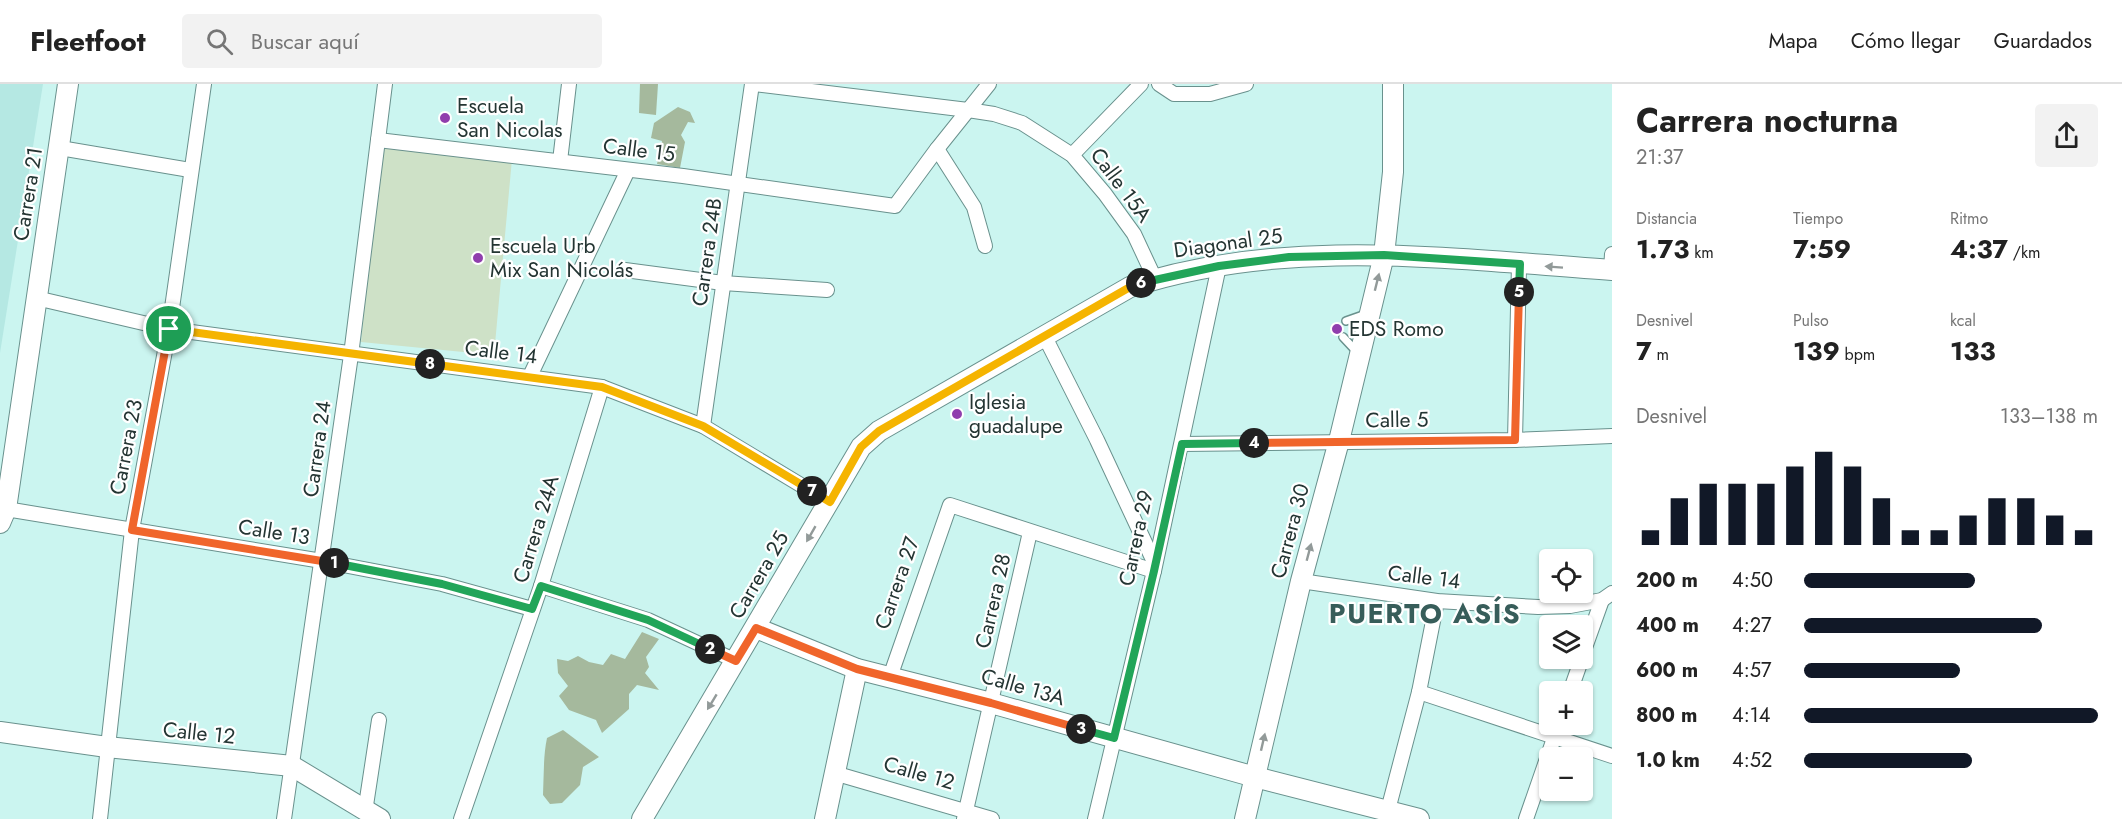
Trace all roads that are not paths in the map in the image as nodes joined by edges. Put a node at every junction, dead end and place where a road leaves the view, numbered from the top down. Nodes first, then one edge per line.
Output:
1 (68, 84) edge
2 (204, 84) edge
3 (385, 84) edge
4 (570, 84) edge
5 (753, 84) edge
6 (989, 84) edge
7 (1141, 84) edge
8 (1159, 84) edge
9 (1246, 84) edge
10 (1393, 84) edge
11 (968, 110) junction
12 (378, 140) junction
13 (60, 148) junction
14 (937, 149) junction
15 (1072, 155) junction
16 (561, 161) junction
17 (190, 170) junction
18 (628, 170) junction
19 (738, 184) junction
20 (985, 246) dead end
21 (1612, 254) edge
22 (1384, 255) junction
23 (1520, 264) junction
24 (1219, 266) junction
25 (625, 270) dead end
26 (1612, 270) edge
27 (1155, 279) junction
28 (723, 283) junction
29 (827, 290) dead end
30 (36, 298) junction
31 (1370, 312) junction
32 (1346, 321) dead end
33 (169, 329) junction
34 (1045, 337) junction
35 (1343, 337) dead end
36 (351, 355) junction
37 (1360, 355) junction
38 (530, 376) junction
39 (602, 387) junction
40 (703, 426) junction
41 (1612, 436) edge
42 (1515, 440) junction
43 (1339, 441) junction
44 (1182, 444) junction
45 (861, 447) joint
46 (830, 502) junction
47 (3, 516) edge
48 (132, 530) junction
49 (1030, 532) junction
50 (322, 561) junction
51 (1155, 568) junction
52 (1301, 581) junction
53 (541, 586) junction
54 (1609, 596) edge
55 (1437, 601) junction
56 (532, 609) junction
57 (756, 628) junction
58 (1593, 632) edge
59 (736, 661) junction
60 (857, 669) junction
61 (890, 677) junction
62 (1419, 692) junction
63 (991, 703) junction
64 (379, 720) dead end
65 (1539, 725) edge
66 (0, 732) edge
67 (1555, 735) edge
68 (1568, 735) edge
69 (1114, 738) junction
70 (106, 747) junction
71 (1612, 756) edge
72 (291, 766) junction
73 (834, 773) junction
74 (1255, 777) junction
75 (1388, 810) junction
76 (372, 815) edge
77 (965, 815) edge
78 (100, 819) edge
79 (284, 819) edge
80 (461, 819) edge
81 (642, 819) edge
82 (825, 819) edge
83 (992, 819) edge
84 (1095, 819) edge
85 (1245, 819) edge
86 (1419, 819) edge
87 (1526, 819) edge

1 - 13 street, Carrera 21
2 - 17 street, Carrera 23
3 - 12 street, Carrera 24
4 - 16 street
5 - 11 street, Calle 15A
5 - 19 street, Carrera 24B
6 - 11 street
7 - 15 street
8 - 9 street
10 - 22 street
11 - 14 street
11 - 15 street, Calle 15A
12 - 16 street, Calle 15
12 - 36 street, Carrera 24
13 - 17 street
13 - 30 street, Carrera 21
14 - 19 street, Calle 15
14 - 20 street
15 - 27 street, Calle 15A
16 - 18 street, Calle 15
17 - 33 street, Carrera 23
18 - 19 street, Calle 15
18 - 38 street
19 - 28 street, Carrera 24B
21 - 26 street
22 - 23 street, Diagonal 25
22 - 24 street, Diagonal 25
31 -> 22 street, Carrera 30
26 -> 23 street, Diagonal 25
23 - 42 street
24 - 27 street, Diagonal 25
24 - 44 street, Carrera 29
25 - 28 street
27 - 34 street, Diagonal 25
28 - 29 street
28 - 40 street, Carrera 24B
30 - 33 street, Calle 14
30 - 47 street, Carrera 21
31 - 32 lane
31 - 37 street, Carrera 30
33 - 36 street, Calle 14
33 - 48 street, Carrera 23
34 - 45 street, Diagonal 25
34 - 51 street
35 - 37 lane
36 - 38 street, Calle 14
36 - 50 street, Carrera 24
37 - 43 street, Carrera 30
38 - 39 street, Calle 14
39 - 40 street, Calle 14
39 - 53 street, Carrera 24A
40 - 46 street, Calle 14
41 - 42 street, Calle 5
42 - 43 street, Calle 5
43 - 44 street, Calle 5
52 -> 43 street, Carrera 30
44 - 51 street, Carrera 29
45 - 46 street, Carrera 25
46 -> 57 street, Carrera 25
47 - 48 street, Calle 13
48 - 50 street, Calle 13
48 - 70 street, Carrera 23
49 - 51 street
49 - 61 street, Carrera 27
49 - 63 street, Carrera 28
50 - 56 street, Calle 13
50 - 72 street, Carrera 24
51 - 69 street, Carrera 29
52 - 55 street, Calle 14
74 -> 52 street, Carrera 30
53 - 56 street, Carrera 24A
53 - 59 street
54 - 55 street, Calle 14
54 - 58 street
55 - 62 street
56 - 80 street, Carrera 24A
57 - 59 street, Carrera 25
57 - 60 street, Calle 13A
59 -> 81 street, Carrera 25
60 - 61 street, Calle 13A
60 - 73 street
61 - 63 street, Calle 13A
62 - 65 street
62 - 75 street
63 - 69 street, Calle 13A
63 - 77 street, Carrera 28
64 - 76 street
66 - 70 street, Calle 12
67 - 87 street
68 - 71 street
69 - 74 street, Calle 13A
69 - 84 street, Carrera 29
70 - 72 street, Calle 12
70 - 78 street, Carrera 23
72 - 76 street, Calle 12
72 - 79 street, Carrera 24
73 - 77 street, Calle 12
73 - 82 street
74 - 75 street, Calle 13A
74 - 85 street, Carrera 30
75 - 86 street, Calle 13A
77 - 83 street, Calle 12

